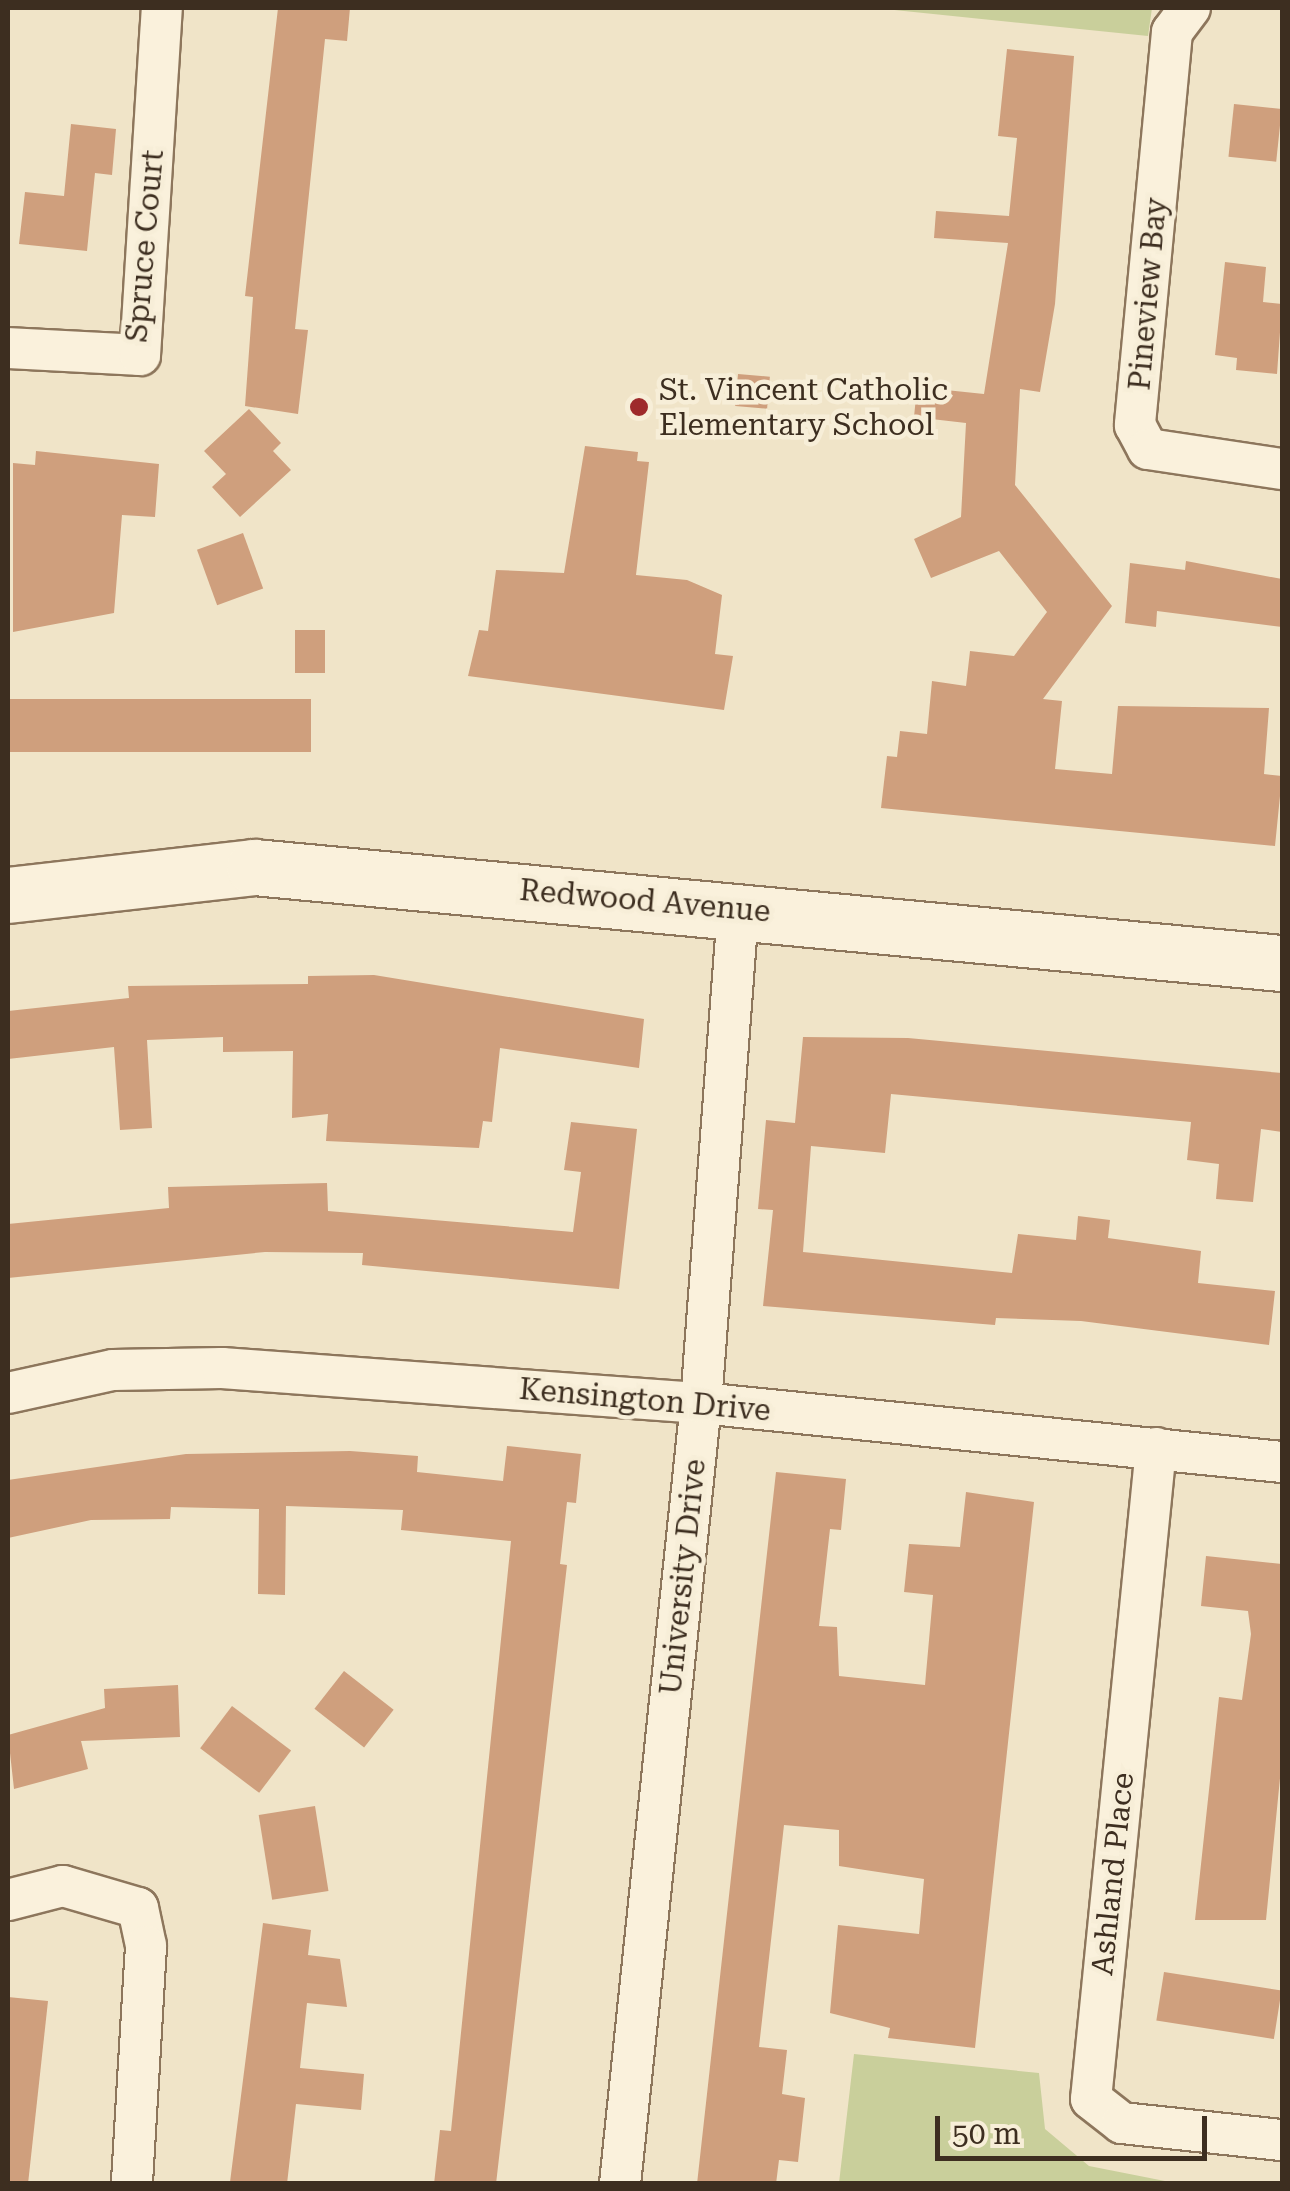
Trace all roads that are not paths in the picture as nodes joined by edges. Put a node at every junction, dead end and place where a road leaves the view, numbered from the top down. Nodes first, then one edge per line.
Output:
1 (162, 8) edge
2 (1190, 8) edge
3 (8, 348) edge
4 (1282, 469) edge
5 (8, 895) edge
6 (738, 909) junction
7 (1282, 963) edge
8 (8, 1393) edge
9 (701, 1403) junction
10 (1156, 1448) junction
11 (1282, 1462) edge
12 (8, 1900) edge
13 (1282, 2140) edge
14 (132, 2184) edge
15 (620, 2184) edge

1 - 3 street, Spruce Court
2 - 4 street, Pineview Bay
5 - 6 street, Redwood Avenue
6 - 7 street, Redwood Avenue
6 - 9 street, University Drive
8 - 9 street, Kensington Drive
9 - 10 street, Kensington Drive
9 - 15 street, University Drive
10 - 11 street, Kensington Drive
10 - 13 street, Ashland Place
12 - 14 street

